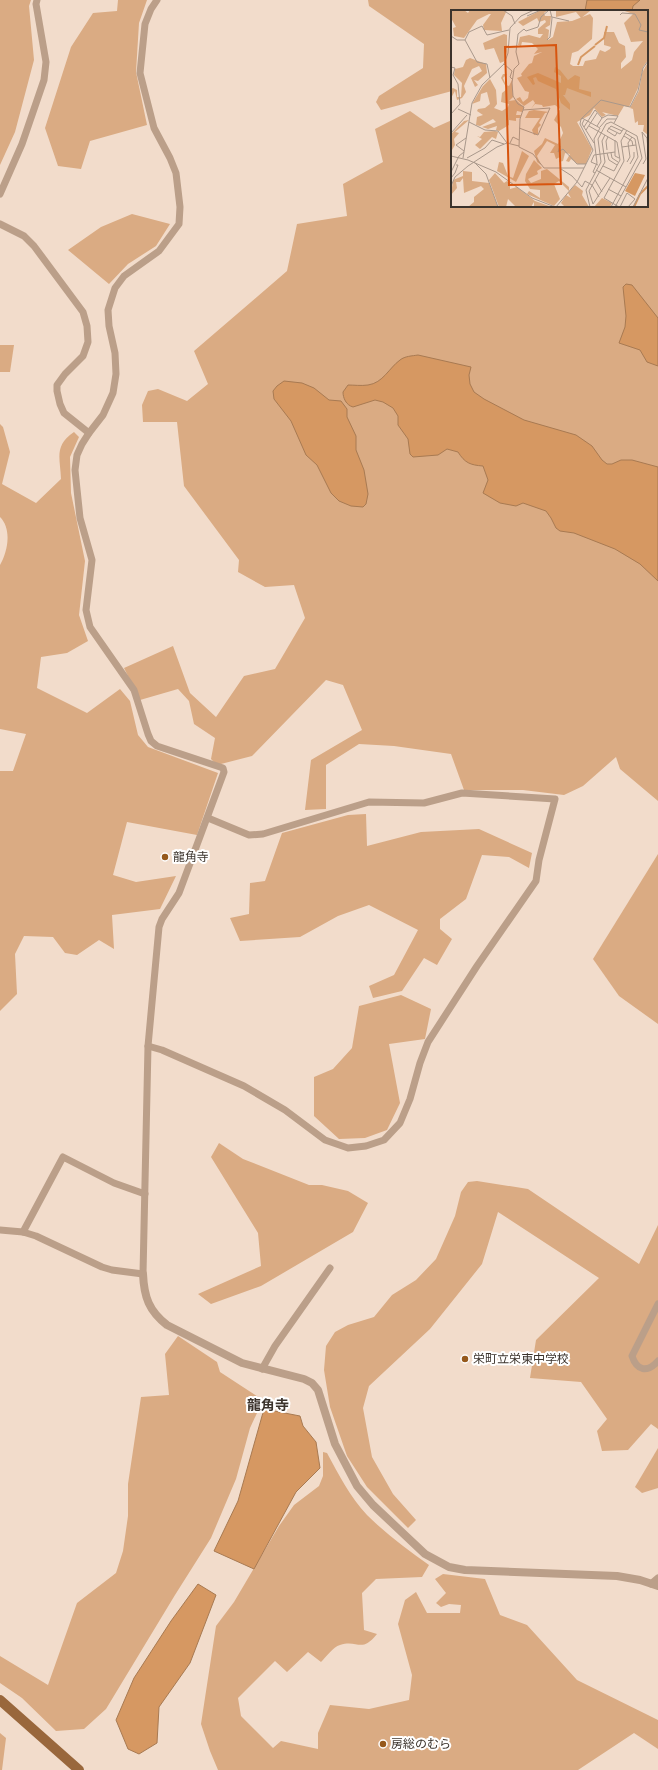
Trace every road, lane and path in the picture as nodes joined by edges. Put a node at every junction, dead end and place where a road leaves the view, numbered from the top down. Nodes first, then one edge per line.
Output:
1 (37, 0) edge
2 (157, 0) edge
3 (0, 194) edge
4 (0, 224) edge
5 (89, 433) junction
6 (208, 818) junction
7 (148, 1046) junction
8 (145, 1194) junction
9 (0, 1230) edge
10 (23, 1232) junction
11 (330, 1268) dead end
12 (143, 1274) junction
13 (658, 1304) edge
14 (658, 1361) edge
15 (262, 1369) junction
16 (658, 1578) edge
17 (655, 1585) edge
18 (0, 1700) edge
19 (79, 1770) edge

1 - 3 street
2 - 5 street
4 - 5 street
5 - 6 street
6 - 7 street
6 - 7 street
7 - 8 street
8 - 10 street
8 - 12 street
9 - 10 street
10 - 12 street
11 - 15 street
12 - 15 street
13 - 14 street
15 - 17 street
16 - 17 street
18 - 19 main road

